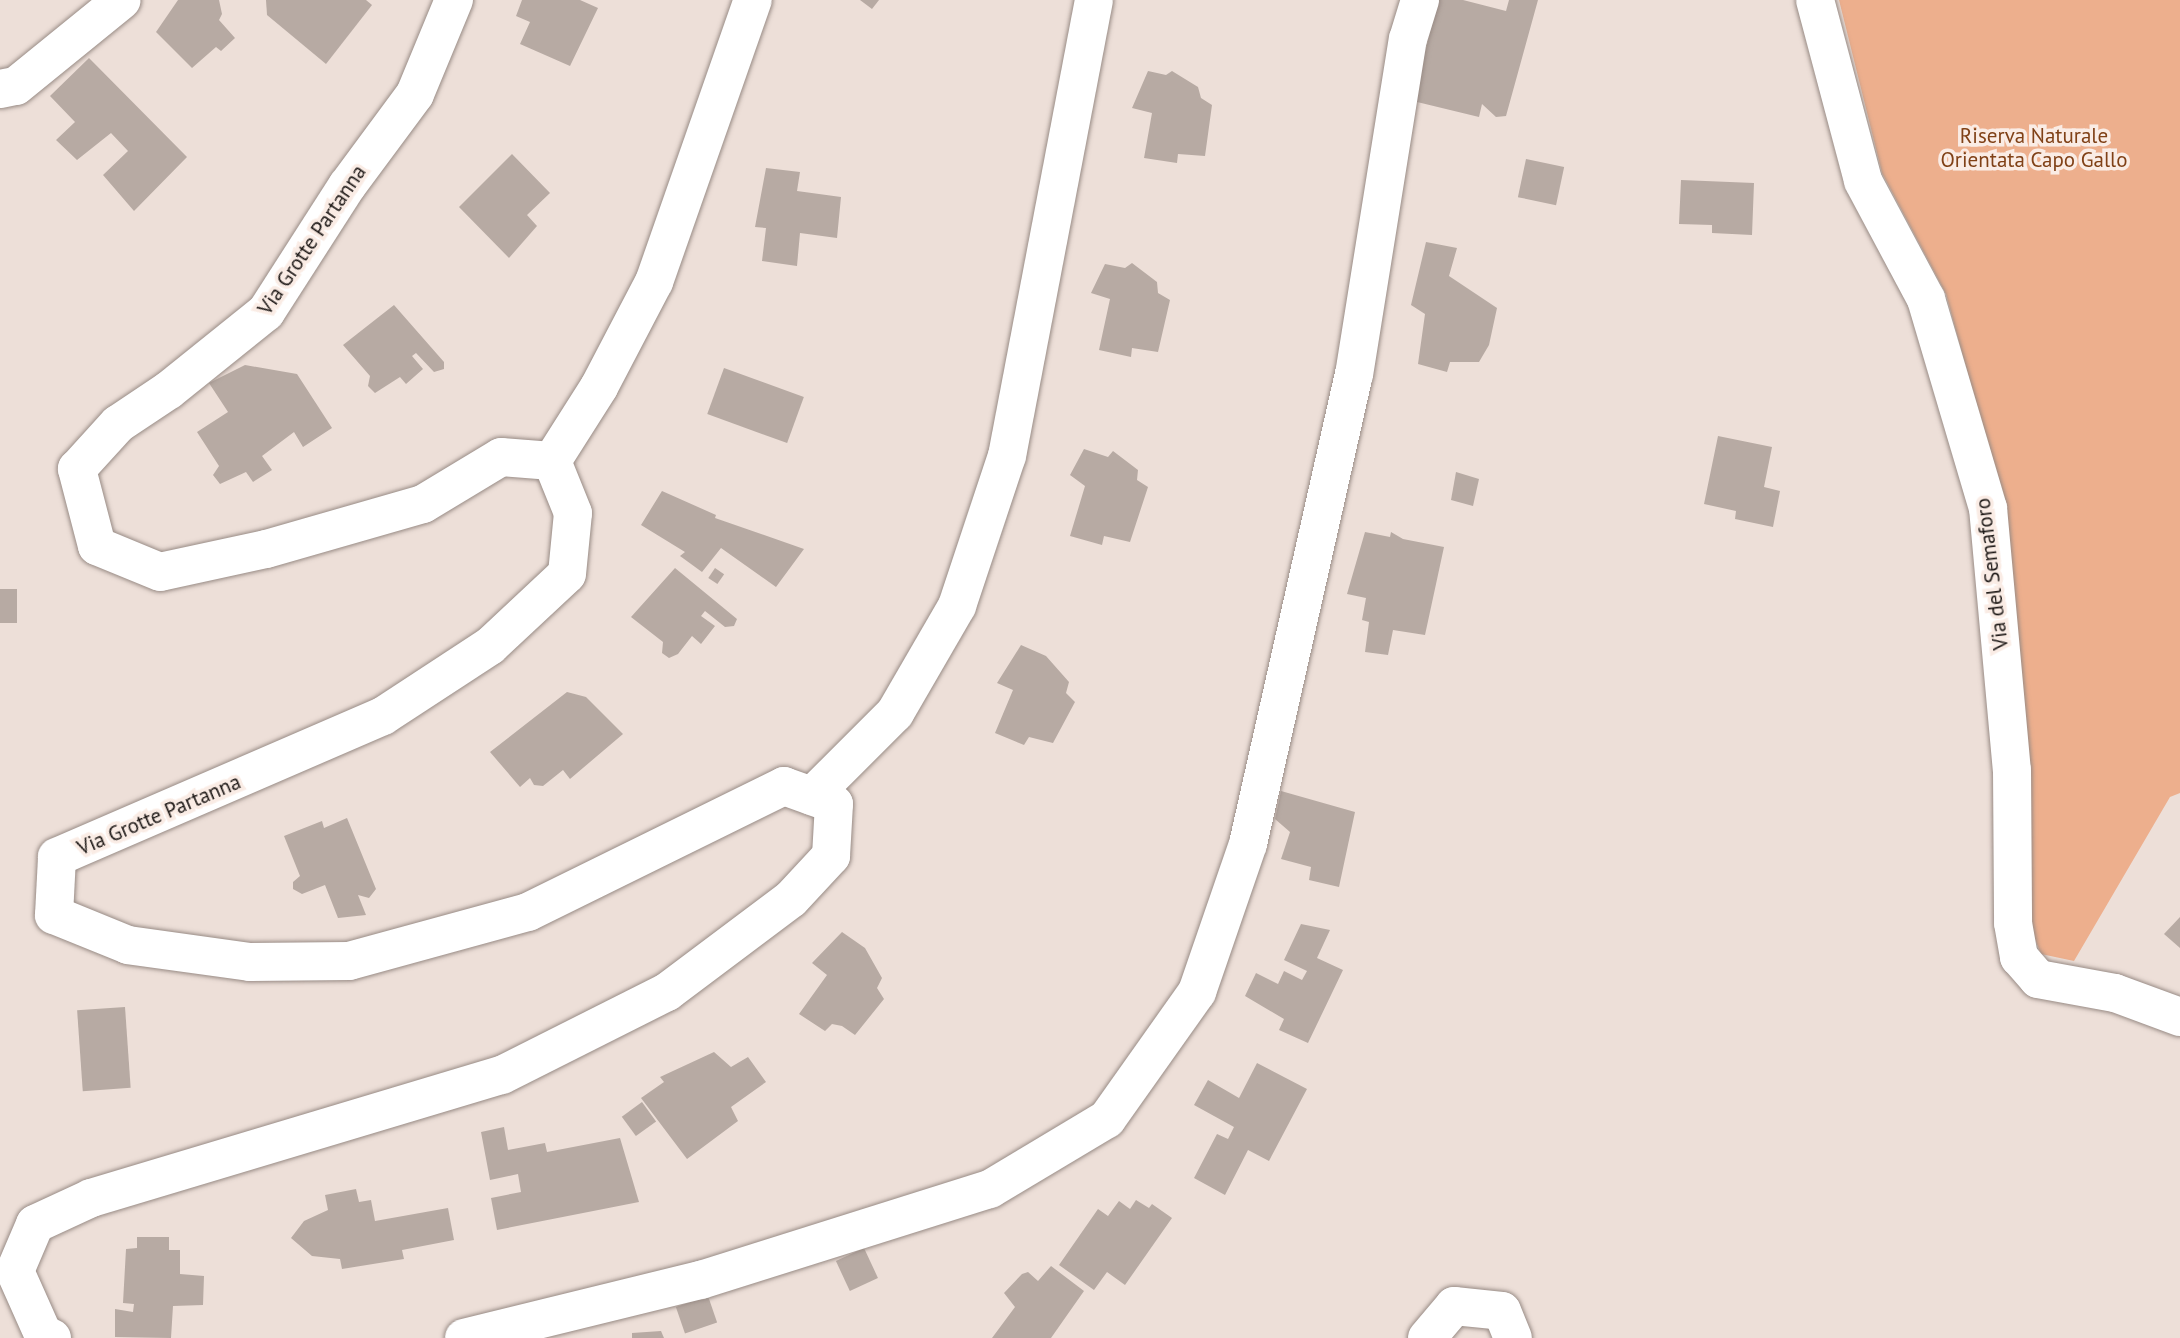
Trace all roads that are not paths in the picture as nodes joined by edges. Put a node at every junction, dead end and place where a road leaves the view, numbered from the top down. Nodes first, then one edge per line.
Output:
1 (122, 0) edge
2 (453, 0) edge
3 (753, 0) edge
4 (1094, 0) edge
5 (1420, 0) edge
6 (1815, 0) edge
7 (0, 89) edge
8 (552, 461) junction
9 (812, 796) junction
10 (2180, 1017) edge
11 (52, 1338) edge
12 (464, 1338) edge
13 (1427, 1338) edge
14 (1513, 1338) edge

1 - 7 street
2 - 8 street, Via Grotte Partanna
3 - 8 street
4 - 9 street
5 - 12 street
6 - 10 street, Via del Semaforo
8 - 9 street, Via Grotte Partanna
9 - 11 street, Via Grotte Partanna
13 - 14 street

